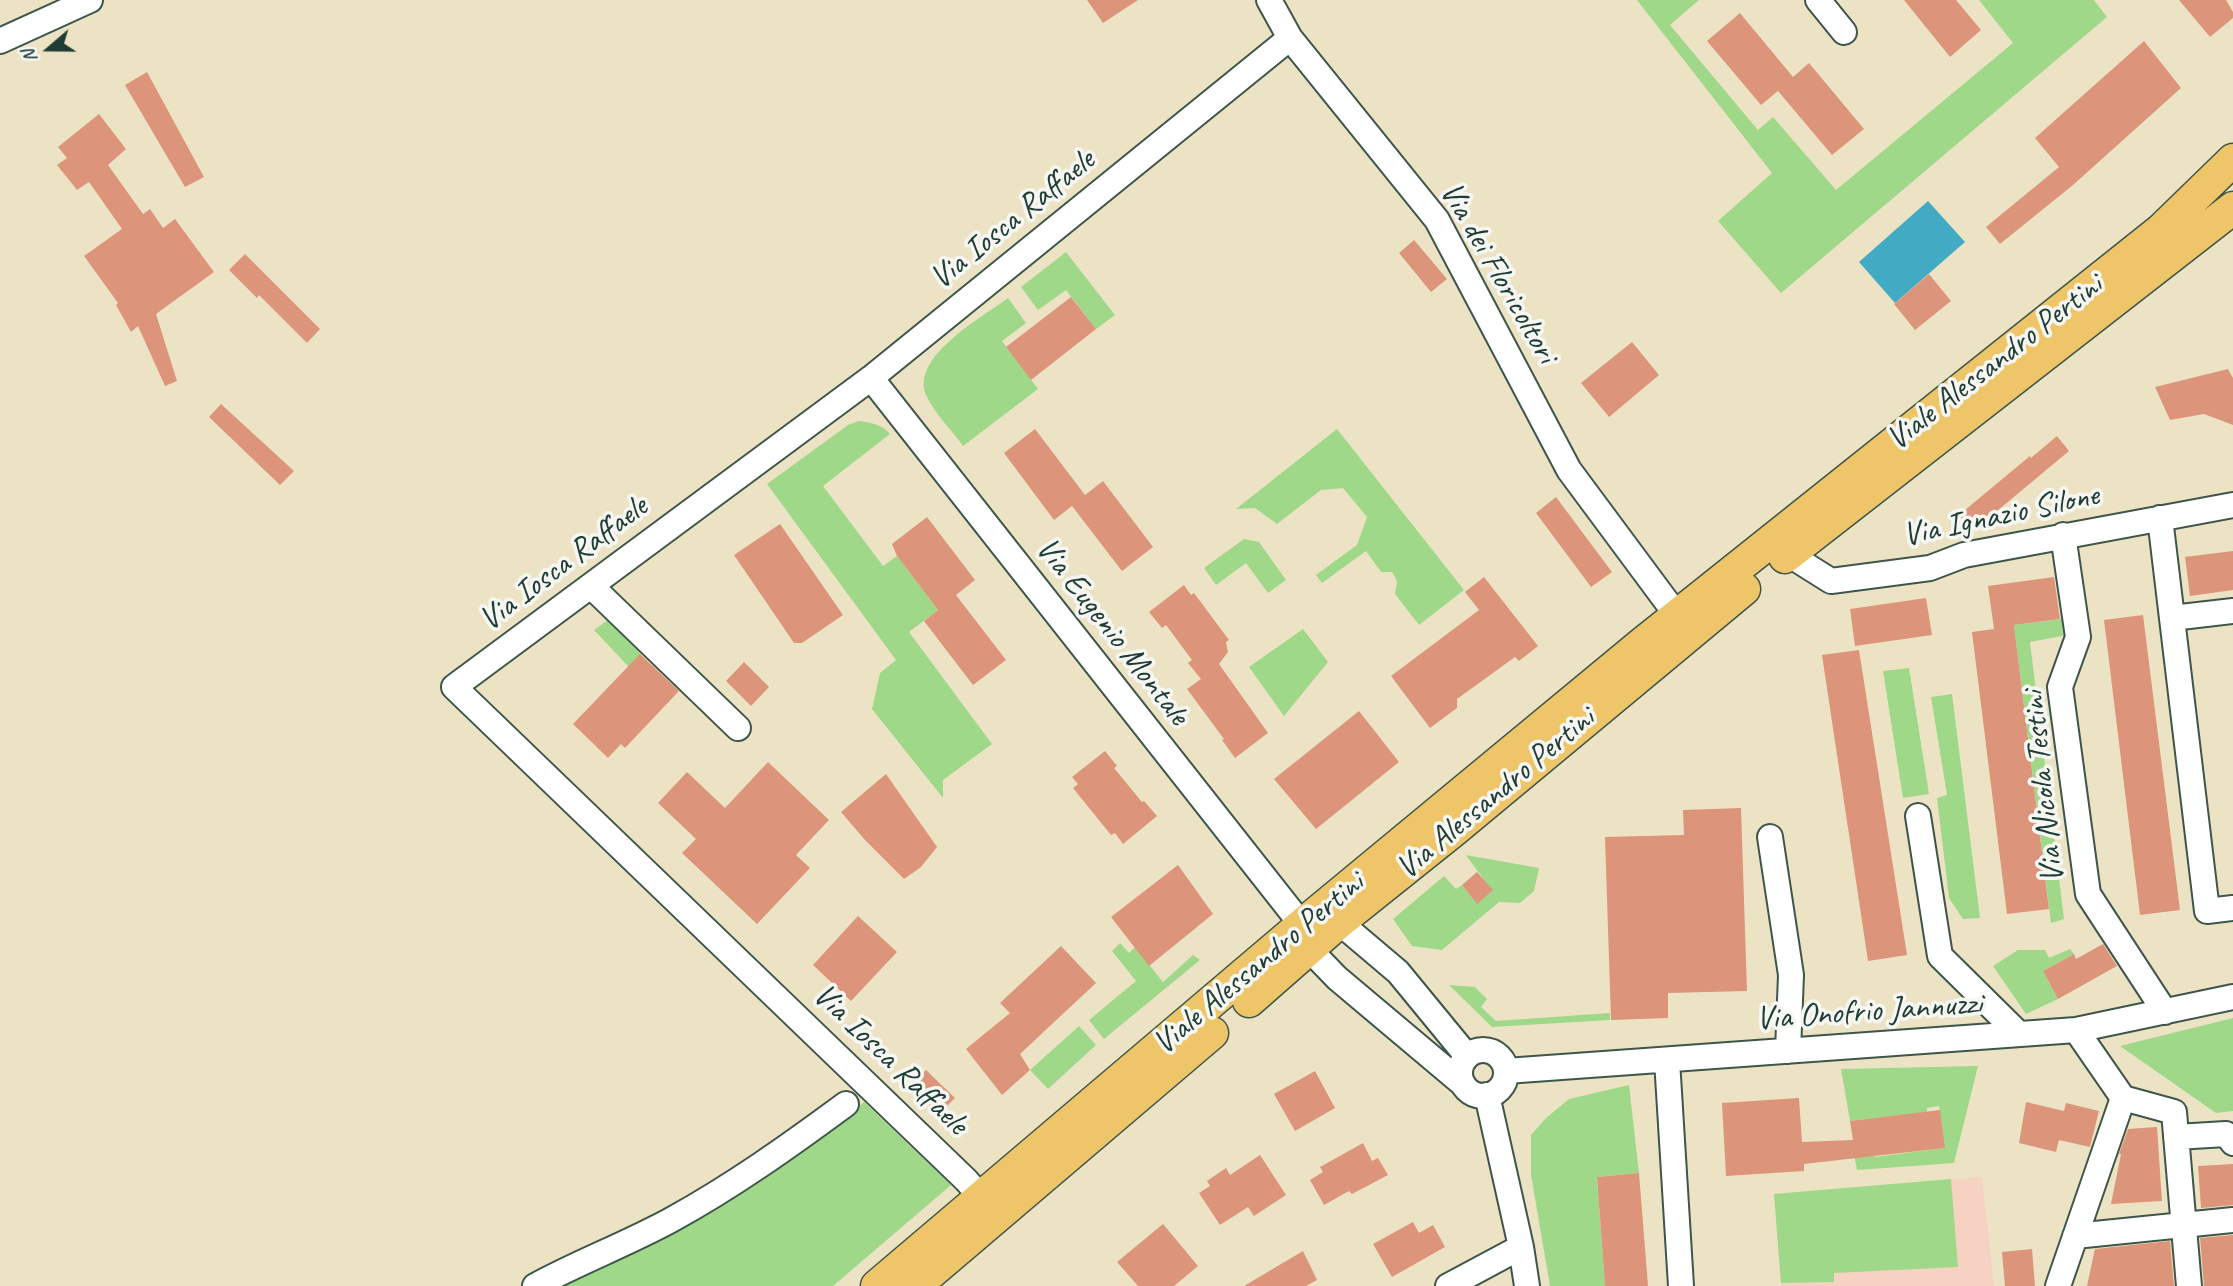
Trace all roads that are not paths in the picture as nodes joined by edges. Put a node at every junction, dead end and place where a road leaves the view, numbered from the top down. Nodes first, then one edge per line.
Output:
1 (90, 0) edge
2 (1269, 0) edge
3 (1818, 0) edge
4 (1844, 32) dead end
5 (1290, 38) junction
6 (0, 41) edge
7 (2233, 160) edge
8 (2233, 208) edge
9 (871, 378) junction
10 (2233, 505) edge
11 (2160, 518) junction
12 (2063, 535) junction
13 (1788, 554) junction
14 (1756, 566) junction
15 (591, 586) junction
16 (2233, 611) edge
17 (2172, 618) junction
18 (1683, 624) junction
19 (1647, 654) junction
20 (738, 728) dead end
21 (1918, 816) dead end
22 (1770, 837) dead end
23 (2233, 908) edge
24 (1339, 922) junction
25 (1306, 937) junction
26 (2233, 997) edge
27 (2165, 1012) junction
28 (2076, 1030) junction
29 (2019, 1034) junction
30 (1788, 1051) junction
31 (1467, 1056) junction
32 (1667, 1060) junction
33 (1506, 1071) junction
34 (1463, 1084) junction
35 (1487, 1096) junction
36 (2123, 1098) junction
37 (846, 1104) dead end
38 (2176, 1137) junction
39 (2233, 1143) edge
40 (982, 1198) junction
41 (2233, 1220) edge
42 (2184, 1225) junction
43 (2075, 1236) junction
44 (1521, 1247) junction
45 (535, 1286) edge
46 (877, 1286) edge
47 (915, 1286) edge
48 (1448, 1286) edge
49 (1527, 1286) edge
50 (1681, 1286) edge
51 (2058, 1286) edge
52 (2189, 1286) edge

1 - 6 street
2 - 5 street, Via dei Floricoltori
3 - 4 street
5 - 9 street, Via Iosca Raffaele
5 - 18 street, Via dei Floricoltori
7 - 14 main road, Viale Alessandro Pertini
8 - 13 main road
9 - 15 street, Via Iosca Raffaele
9 - 25 street, Via Eugenio Montale
10 - 11 street, Via Ignazio Silone
11 - 12 street, Via Ignazio Silone
11 - 17 street
12 - 13 street, Via Ignazio Silone
12 - 27 street, Via Nicola Testini
13 - 14 main road
14 - 18 main road
15 - 20 street
15 - 40 street, Via Iosca Raffaele
16 - 17 street
17 - 23 street
18 - 19 main road
19 - 24 main road, Via Alessandro Pertini
19 - 25 main road, Viale Alessandro Pertini
21 - 29 street
22 - 30 street
24 - 25 main road, Via Alessandro Pertini
24 - 31 street
25 - 34 street, Via Eugenio Montale
25 - 40 main road, Viale Alessandro Pertini
25 - 47 main road, Viale Alessandro Pertini
26 - 27 street, Via Onofrio Jannuzzi
27 - 28 street, Via Onofrio Jannuzzi
28 - 29 street, Via Onofrio Jannuzzi
28 - 36 street
29 - 30 street, Via Onofrio Jannuzzi
30 - 32 street, Via Onofrio Jannuzzi
31 - 33 street
31 - 34 street
32 - 33 street, Via Onofrio Jannuzzi
32 - 50 street
33 - 35 street
34 - 35 street
35 - 44 street
36 - 38 street
36 - 43 street
37 - 45 street
38 - 39 street
38 - 42 street
40 - 46 main road, Viale Alessandro Pertini
41 - 42 street
42 - 43 street
42 - 52 street
43 - 51 street
44 - 48 street
44 - 49 street

